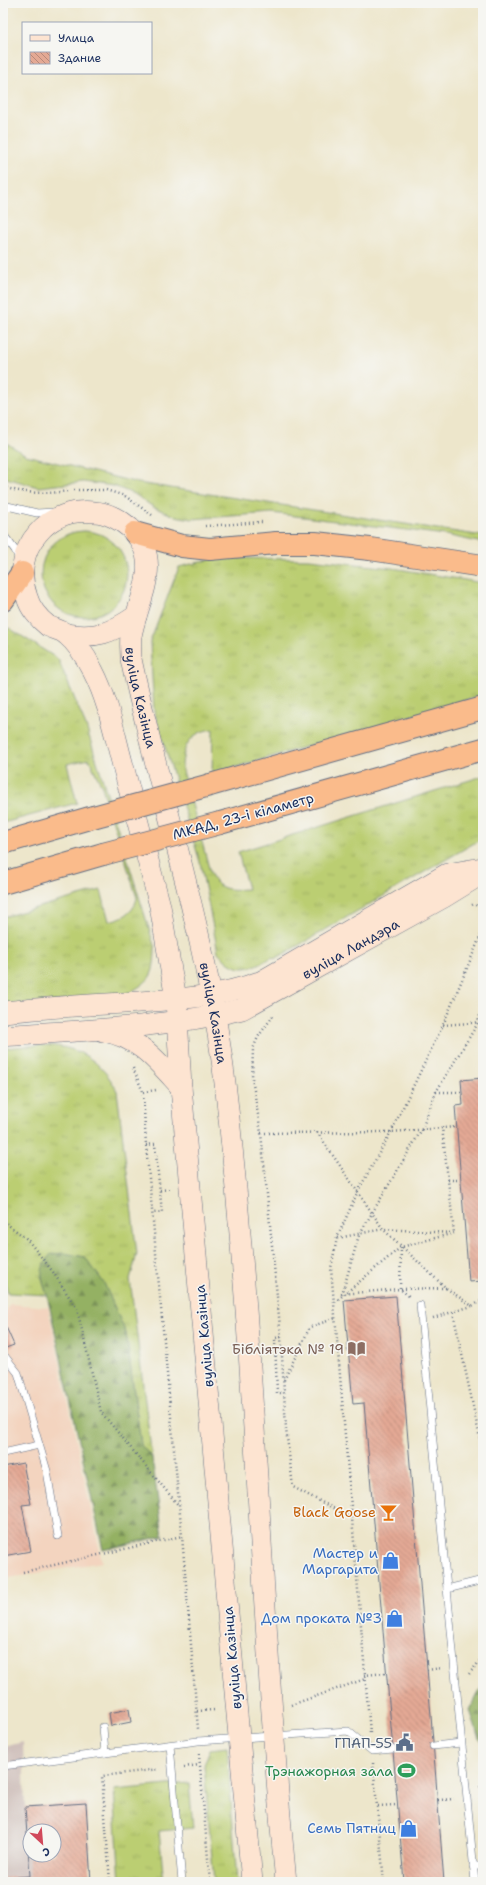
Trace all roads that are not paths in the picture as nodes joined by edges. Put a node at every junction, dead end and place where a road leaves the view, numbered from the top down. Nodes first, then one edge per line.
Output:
1 (3, 505) edge
2 (76, 512) junction
3 (135, 533) junction
4 (3, 534) edge
5 (483, 566) edge
6 (22, 570) junction
7 (3, 600) edge
8 (136, 616) junction
9 (66, 634) junction
10 (483, 708) edge
11 (483, 749) edge
12 (3, 843) edge
13 (483, 868) edge
14 (483, 873) edge
15 (3, 883) edge
16 (211, 996) junction
17 (176, 1000) junction
18 (3, 1012) edge
19 (215, 1016) junction
20 (177, 1021) junction
21 (95, 1029) junction
22 (3, 1036) edge
23 (182, 1087) junction
24 (420, 1305) road end
25 (3, 1354) edge
26 (39, 1445) junction
27 (3, 1453) edge
28 (58, 1536) dead end
29 (483, 1580) edge
30 (447, 1589) junction
31 (103, 1727) dead end
32 (273, 1736) junction
33 (239, 1739) junction
34 (461, 1743) junction
35 (170, 1745) junction
36 (433, 1746) dead end
37 (393, 1749) dead end
38 (105, 1752) junction
39 (3, 1766) edge
40 (473, 1866) junction
41 (483, 1866) edge
42 (182, 1882) edge
43 (252, 1882) edge
44 (286, 1882) edge
45 (475, 1882) edge

1 - 2 lane
2 - 3 main road, вуліца Казінца
2 - 6 main road, вуліца Казінца
3 - 5 highway
3 - 8 main road, вуліца Казінца
4 - 6 lane
6 - 7 highway
6 - 9 main road, вуліца Казінца
8 - 9 main road
8 - 16 main road, вуліца Казінца
9 - 17 main road, вуліца Казінца
10 - 12 highway, bridge
11 - 15 highway, МКАД, 23-і кіламетр, bridge
13 - 16 main road, вуліца Ландэра
14 - 19 main road, вуліца Ландэра
16 - 17 main road, вуліца Ландэра
16 - 19 main road, вуліца Казінца
17 - 18 main road, вуліца Ландэра
17 - 20 main road, вуліца Казінца
19 - 20 main road, вуліца Ландэра
19 - 32 main road, вуліца Казінца
20 - 21 main road, вуліца Ландэра
20 - 23 main road, вуліца Казінца
21 - 22 main road
21 - 23 main road
23 - 33 main road, вуліца Казінца
24 - 30 lane
25 - 26 lane
26 - 27 lane
26 - 28 lane
29 - 30 lane
30 - 34 lane
31 - 38 lane
32 - 33 lane
32 - 37 lane
32 - 44 main road, вуліца Казінца
33 - 35 lane
33 - 43 main road, вуліца Казінца
34 - 36 lane
34 - 40 lane
35 - 38 lane
35 - 42 lane
38 - 39 lane
40 - 41 lane
40 - 45 lane

